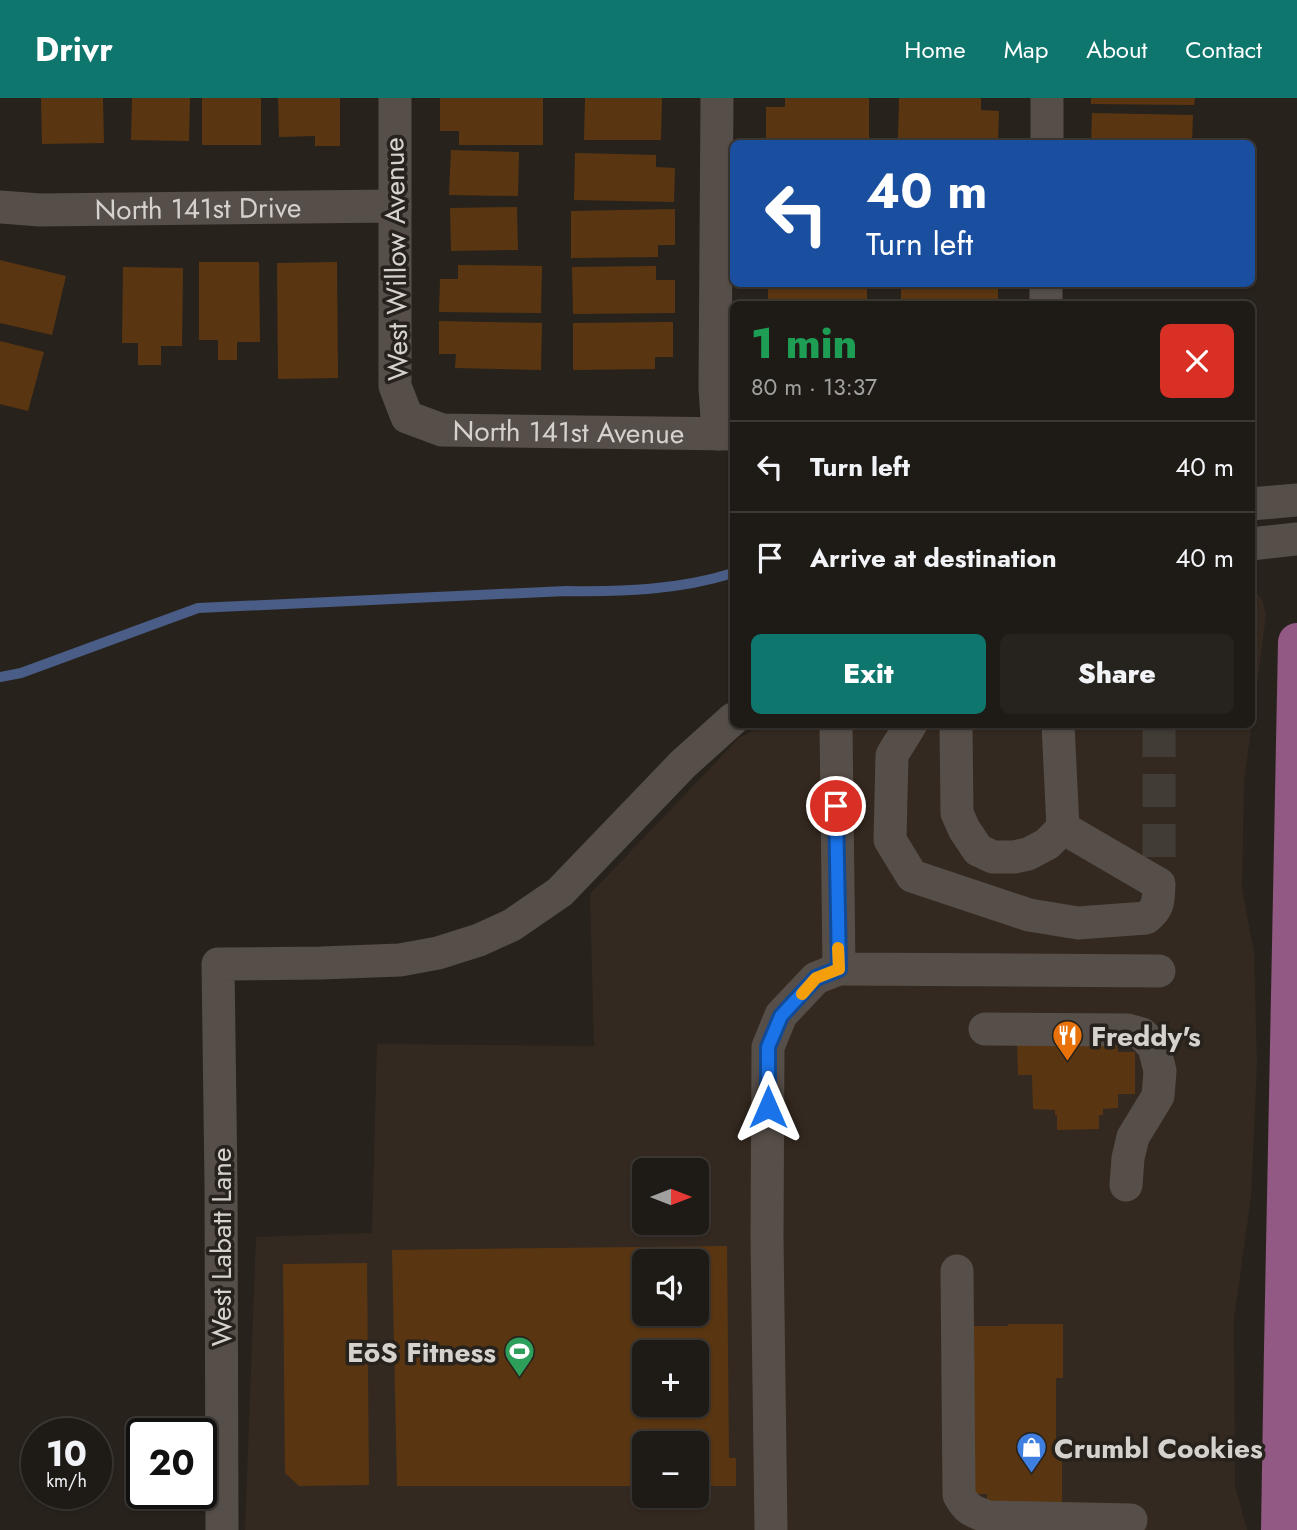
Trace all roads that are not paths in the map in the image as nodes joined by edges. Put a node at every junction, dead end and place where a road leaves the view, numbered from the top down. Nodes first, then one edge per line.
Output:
1 (395, 98) edge
2 (717, 98) edge
3 (1047, 98) edge
4 (1047, 140) edge
5 (395, 206) junction
6 (0, 207) edge
7 (407, 417) joint
8 (726, 434) edge
9 (1297, 500) edge
10 (1255, 504) edge
11 (1297, 540) edge
12 (1255, 544) edge
13 (1297, 642) edge
14 (730, 722) edge
15 (836, 728) edge
16 (909, 728) edge
17 (956, 728) edge
18 (1058, 728) edge
19 (1063, 828) junction
20 (839, 969) junction
21 (1159, 971) dead end
22 (985, 1029) dead end
23 (1126, 1185) dead end
24 (1292, 1202) edge
25 (957, 1271) dead end
26 (1130, 1520) dead end
27 (222, 1530) edge
28 (771, 1530) edge
29 (1280, 1530) edge

1 - 5 street, West Willow Avenue
2 - 8 street
3 - 4 street
5 - 6 street, North 141st Drive
5 - 7 street, West Willow Avenue
7 - 8 street, North 141st Avenue
9 - 10 street
11 - 12 street
13 - 24 main road
14 - 27 street, West Labatt Lane
15 - 20 street
16 - 19 street
17 - 19 street
18 - 19 street
20 - 21 street
20 - 28 street
22 - 23 street
24 - 29 main road
25 - 26 street

